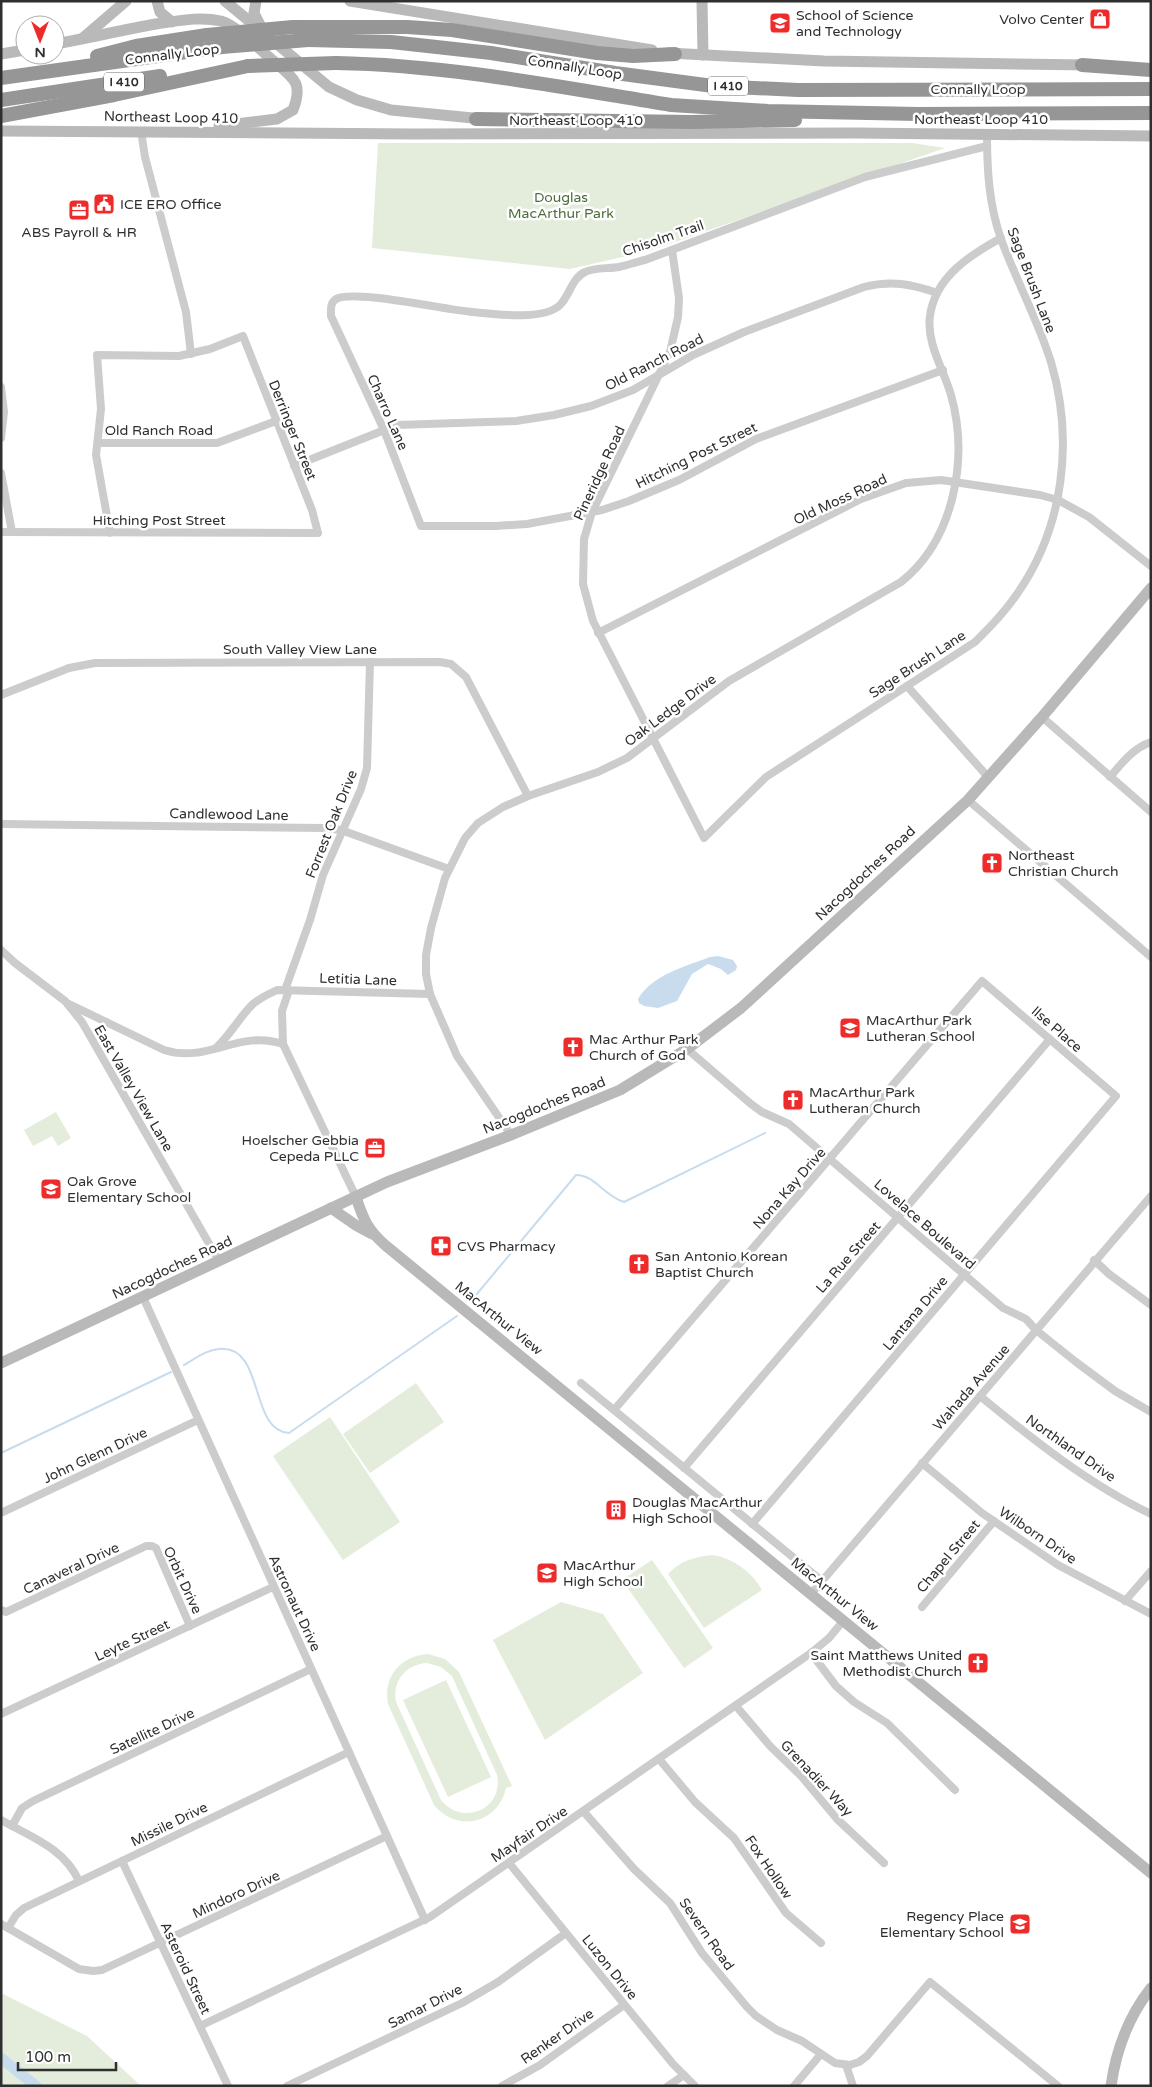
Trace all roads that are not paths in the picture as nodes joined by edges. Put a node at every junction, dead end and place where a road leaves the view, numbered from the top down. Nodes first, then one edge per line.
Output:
1 (126, 1) edge
2 (157, 1) edge
3 (225, 1) edge
4 (256, 1) edge
5 (350, 1) edge
6 (702, 1) edge
7 (172, 22) junction
8 (266, 35) junction
9 (82, 39) junction
10 (65, 42) edge
11 (15, 52) edge
12 (1, 54) edge
13 (675, 54) junction
14 (703, 55) junction
15 (1151, 63) edge
16 (1082, 65) junction
17 (248, 66) junction
18 (1151, 70) edge
19 (30, 74) junction
20 (1, 78) edge
21 (1151, 88) edge
22 (1, 100) edge
23 (1151, 113) edge
24 (918, 114) junction
25 (1, 116) edge
26 (476, 119) junction
27 (1, 131) edge
28 (141, 131) junction
29 (173, 132) junction
30 (987, 134) junction
31 (648, 135) junction
32 (1151, 136) edge
33 (987, 146) junction
34 (1001, 238) junction
35 (672, 250) junction
36 (937, 294) junction
37 (330, 309) joint
38 (191, 354) junction
39 (943, 370) junction
40 (660, 375) junction
41 (1, 387) edge
42 (276, 421) junction
43 (384, 430) junction
44 (1, 438) edge
45 (98, 443) junction
46 (294, 466) junction
47 (1, 473) edge
48 (955, 483) junction
49 (1058, 500) junction
50 (592, 512) junction
51 (421, 526) joint
52 (1, 532) edge
53 (12, 532) junction
54 (110, 533) junction
55 (318, 533) joint
56 (1151, 566) edge
57 (1151, 588) edge
58 (598, 633) junction
59 (370, 662) junction
60 (907, 686) junction
61 (1, 695) edge
62 (1042, 716) junction
63 (653, 739) junction
64 (1151, 742) edge
65 (988, 776) junction
66 (1110, 777) junction
67 (528, 796) junction
68 (968, 800) junction
69 (1151, 812) edge
70 (1, 824) edge
71 (341, 830) junction
72 (704, 838) joint
73 (449, 869) junction
74 (1, 950) edge
75 (1151, 957) edge
76 (982, 981) joint
77 (284, 990) junction
78 (430, 994) junction
79 (64, 1001) junction
80 (1050, 1039) junction
81 (283, 1044) junction
82 (216, 1048) junction
83 (687, 1049) junction
84 (1116, 1096) joint
85 (510, 1135) junction
86 (830, 1159) junction
87 (356, 1196) junction
88 (1151, 1196) edge
89 (331, 1208) junction
90 (898, 1217) junction
91 (375, 1236) junction
92 (1094, 1260) junction
93 (219, 1261) junction
94 (964, 1274) junction
95 (143, 1297) junction
96 (1151, 1305) edge
97 (1036, 1330) junction
98 (1, 1363) edge
99 (581, 1383) dead end
100 (980, 1396) junction
101 (614, 1410) junction
102 (1151, 1412) edge
103 (198, 1420) junction
104 (649, 1439) junction
105 (639, 1452) junction
106 (922, 1463) junction
107 (684, 1468) junction
108 (1, 1512) edge
109 (1151, 1514) edge
110 (994, 1521) junction
111 (752, 1524) junction
112 (152, 1546) joint
113 (1151, 1571) edge
114 (822, 1581) junction
115 (273, 1587) junction
116 (810, 1594) junction
117 (1125, 1601) junction
118 (922, 1607) dead end
119 (1, 1610) edge
120 (1151, 1614) edge
121 (844, 1620) junction
122 (190, 1626) junction
123 (811, 1653) junction
124 (311, 1669) junction
125 (736, 1706) junction
126 (1, 1714) edge
127 (349, 1752) junction
128 (660, 1759) junction
129 (955, 1790) dead end
130 (584, 1812) junction
131 (1, 1820) edge
132 (12, 1826) junction
133 (387, 1836) junction
134 (122, 1861) junction
135 (509, 1863) junction
136 (884, 1863) dead end
137 (1151, 1873) edge
138 (79, 1881) junction
139 (425, 1920) junction
140 (5, 1926) edge
141 (566, 1933) junction
142 (820, 1943) dead end
143 (161, 1944) junction
144 (1151, 1988) edge
145 (624, 2005) junction
146 (200, 2026) junction
147 (821, 2054) junction
148 (846, 2065) junction
149 (684, 2074) junction
150 (228, 2086) edge
151 (287, 2086) edge
152 (502, 2086) edge
153 (668, 2086) edge
154 (695, 2086) edge
155 (794, 2086) edge
156 (853, 2086) edge
157 (1058, 2086) edge
158 (1111, 2086) edge

1 - 9 main road
2 - 7 main road
3 - 8 main road
4 - 8 main road
5 - 13 main road
6 - 14 main road
7 - 9 main road
7 - 29 main road
8 - 26 main road
9 - 10 main road
11 - 12 main road
13 - 14 main road
13 - 19 highway, bridge
14 - 16 main road
15 - 16 main road
16 - 18 highway
17 - 22 highway, Connally Loop / I 410
17 - 24 highway, Connally Loop / I 410, bridge
17 - 25 highway
19 - 20 highway, Connally Loop / I 410
19 - 21 highway, Connally Loop / I 410, bridge
23 - 24 highway, Connally Loop / I 410
24 - 26 highway
26 - 31 main road
27 - 28 main road, Northeast Loop 410
28 - 29 main road, Northeast Loop 410
28 - 38 street
29 - 31 main road, Northeast Loop 410
30 - 31 main road, Northeast Loop 410
30 - 32 main road, Northeast Loop 410
30 - 33 street, Sage Brush Lane
33 - 34 street, Sage Brush Lane
33 - 35 street, Chisolm Trail
34 - 36 street
34 - 49 street, Sage Brush Lane
35 - 37 street, Chisolm Trail
35 - 40 street, Pineridge Road
36 - 39 street, Oak Ledge Drive
36 - 40 street, Old Ranch Road
37 - 43 street, Charro Lane
38 - 42 street, Derringer Street
38 - 45 street
39 - 48 street, Oak Ledge Drive
39 - 50 street, Hitching Post Street
40 - 43 street, Old Ranch Road
40 - 50 street, Pineridge Road
41 - 44 street
42 - 45 street, Old Ranch Road
42 - 46 street, Derringer Street
43 - 46 street, Old Ranch Road
43 - 51 street, Charro Lane
45 - 54 street
46 - 55 street, Derringer Street
47 - 53 street
48 - 49 street, Old Moss Road
48 - 58 street, Old Moss Road
48 - 63 street, Oak Ledge Drive
49 - 56 street, Old Moss Road
49 - 60 street, Sage Brush Lane
50 - 51 street, Hitching Post Street
50 - 58 street, Pineridge Road
52 - 53 street, Hitching Post Street
53 - 54 street, Hitching Post Street
54 - 55 street, Hitching Post Street
57 - 62 main road, Nacogdoches Road
58 - 63 street, Pineridge Road
59 - 61 street, South Valley View Lane
59 - 67 street, South Valley View Lane
59 - 71 street, Forrest Oak Drive
60 - 65 street
60 - 72 street, Sage Brush Lane
62 - 65 main road, Nacogdoches Road
62 - 66 street
63 - 67 street, Oak Ledge Drive
63 - 72 street, Pineridge Road
64 - 66 street
65 - 68 main road, Nacogdoches Road
66 - 69 street
67 - 73 street, Oak Ledge Drive
68 - 75 street
68 - 83 main road, Nacogdoches Road
70 - 71 street, Candlewood Lane
71 - 73 street, Candlewood Lane
71 - 77 street, Forrest Oak Drive
73 - 78 street, Oak Ledge Drive
74 - 79 street, East Valley View Lane
76 - 80 street, Ilse Place
76 - 86 street, Nona Kay Drive
77 - 78 street, Letitia Lane
77 - 81 street, Forrest Oak Drive
77 - 82 street
78 - 85 street, Oak Ledge Drive
79 - 82 street
79 - 93 street, East Valley View Lane
80 - 84 street, Ilse Place
80 - 90 street, La Rue Street
81 - 82 street
81 - 87 street
83 - 85 main road, Nacogdoches Road
83 - 86 street, Lovelace Boulevard
84 - 94 street, Lantana Drive
85 - 87 main road, Nacogdoches Road
86 - 90 street, Lovelace Boulevard
86 - 101 street, Nona Kay Drive
87 - 89 main road, Nacogdoches Road
87 - 91 main road, MacArthur View
88 - 92 street, Wahada Avenue
89 - 91 main road
89 - 93 main road, Nacogdoches Road
90 - 94 street, Lovelace Boulevard
90 - 107 street, La Rue Street
91 - 105 main road, MacArthur View
92 - 96 street
92 - 97 street, Wahada Avenue
93 - 95 main road, Nacogdoches Road
94 - 97 street, Lovelace Boulevard
94 - 111 street, Lantana Drive
95 - 98 main road, Nacogdoches Road
95 - 103 street, Astronaut Drive
97 - 100 street, Wahada Avenue
97 - 102 street, Lovelace Boulevard
99 - 101 street, MacArthur View
100 - 106 street, Wahada Avenue
100 - 109 street, Northland Drive
101 - 104 street, MacArthur View
103 - 108 street, John Glenn Drive
103 - 115 street, Astronaut Drive
104 - 105 street
104 - 107 street, MacArthur View
105 - 116 main road, MacArthur View
106 - 110 street, Wilborn Drive
106 - 114 street, Wahada Avenue
107 - 111 street, MacArthur View
110 - 117 street, Wilborn Drive
110 - 118 street, Chapel Street
111 - 114 street, MacArthur View
112 - 119 street, Canaveral Drive
112 - 122 street, Orbit Drive
113 - 117 street
114 - 116 street, Wahada Avenue
115 - 122 street, Leyte Street
115 - 124 street, Astronaut Drive
116 - 121 main road, MacArthur View
117 - 120 street, Wilborn Drive
121 - 123 street, Mayfair Drive
121 - 137 main road, MacArthur View
122 - 126 street, Leyte Street
123 - 125 street, Mayfair Drive
123 - 129 street
124 - 127 street, Astronaut Drive
124 - 132 street, Satellite Drive
125 - 128 street, Mayfair Drive
125 - 136 street, Grenadier Way
127 - 133 street, Astronaut Drive
127 - 134 street, Missile Drive
128 - 130 street, Mayfair Drive
128 - 142 street, Fox Hollow
130 - 135 street, Mayfair Drive
130 - 147 street, Severn Road
131 - 132 street
132 - 138 street
133 - 139 street, Astronaut Drive
133 - 143 street, Mindoro Drive
134 - 138 street, Missile Drive
134 - 143 street, Asteroid Street
135 - 139 street, Mayfair Drive
135 - 141 street, Luzon Drive
138 - 140 street, Missile Drive
139 - 146 street, Mayfair Drive
140 - 143 street, Mindoro Drive
141 - 145 street, Luzon Drive
141 - 151 street, Samar Drive
143 - 146 street, Asteroid Street
144 - 158 main road
145 - 149 street, Luzon Drive
145 - 152 street, Renker Drive
146 - 150 street, Asteroid Street
147 - 148 street, Severn Road
147 - 155 street
148 - 156 street
148 - 157 street
149 - 153 street
149 - 154 street, Luzon Drive

